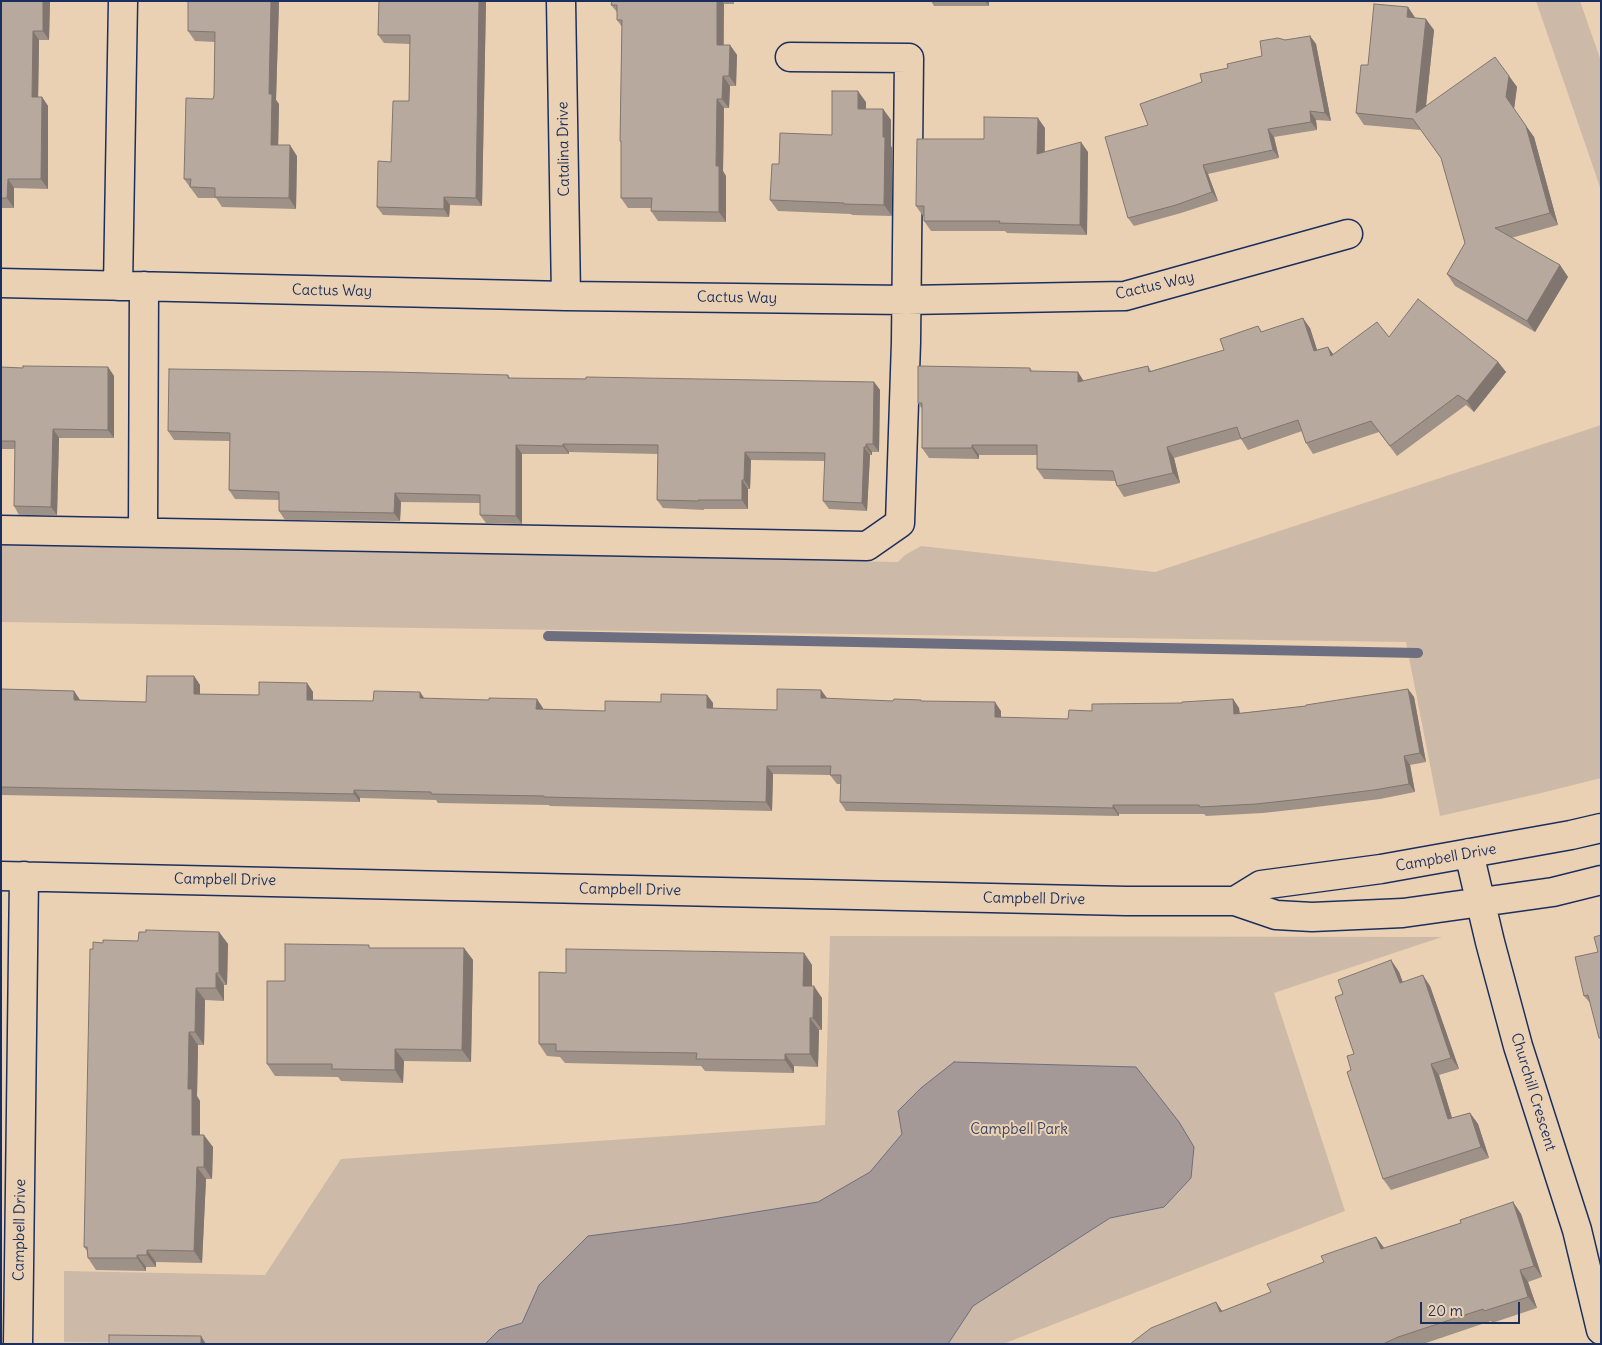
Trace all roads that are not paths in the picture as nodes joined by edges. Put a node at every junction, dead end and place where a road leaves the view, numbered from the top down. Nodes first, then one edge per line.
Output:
1 (122, 1) edge
2 (561, 1) edge
3 (790, 57) dead end
4 (1348, 234) dead end
5 (1, 283) edge
6 (118, 286) junction
7 (144, 286) junction
8 (566, 296) junction
9 (907, 300) junction
10 (1, 530) edge
11 (143, 532) junction
12 (1601, 828) edge
13 (1469, 853) junction
14 (12, 876) edge
15 (1601, 880) edge
16 (1235, 901) junction
17 (1480, 903) junction
18 (1601, 1330) edge
19 (18, 1344) edge

1 - 6 street
2 - 8 street, Catalina Drive
3 - 9 street
4 - 9 street, Cactus Way
5 - 6 street, Cactus Way
6 - 7 street, Cactus Way
7 - 8 street, Cactus Way
7 - 11 street
8 - 9 street, Cactus Way
9 - 11 street
10 - 11 street
12 - 13 street, Campbell Drive
13 - 16 street, Campbell Drive
13 - 17 street, Churchill Crescent
14 - 16 street, Campbell Drive
14 - 19 street, Campbell Drive
15 - 17 street, Campbell Drive
16 - 17 street, Campbell Drive
17 - 18 street, Churchill Crescent

